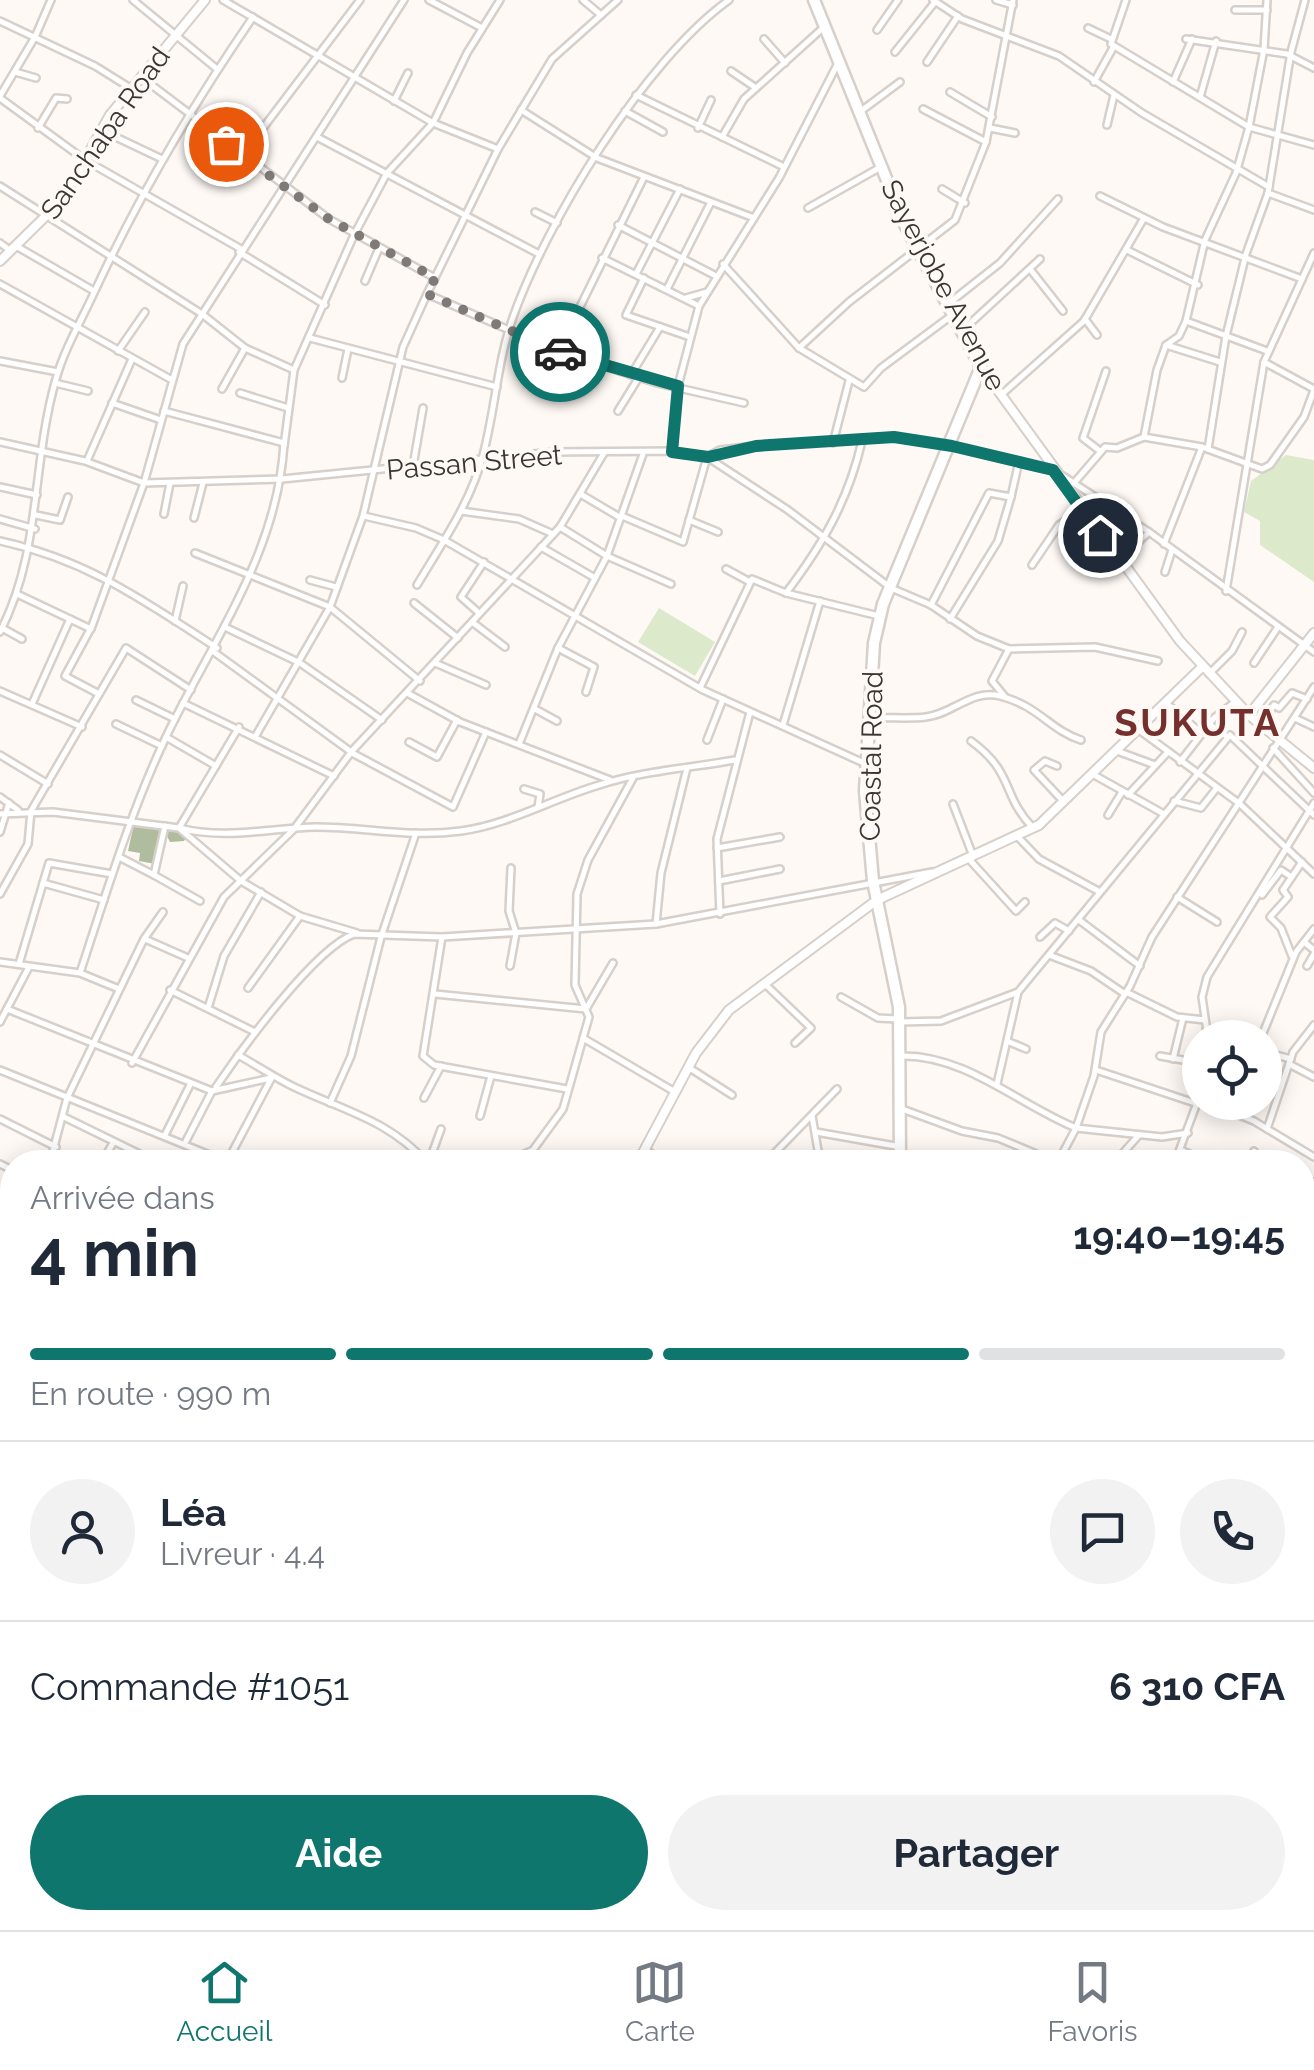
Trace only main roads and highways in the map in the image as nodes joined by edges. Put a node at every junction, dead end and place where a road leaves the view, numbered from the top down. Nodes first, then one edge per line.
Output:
1 (814, 0) edge
2 (980, 367) joint
3 (901, 1150) edge

1 - 2 main road, Sayerjobe Avenue
2 - 3 main road, Coastal Road

